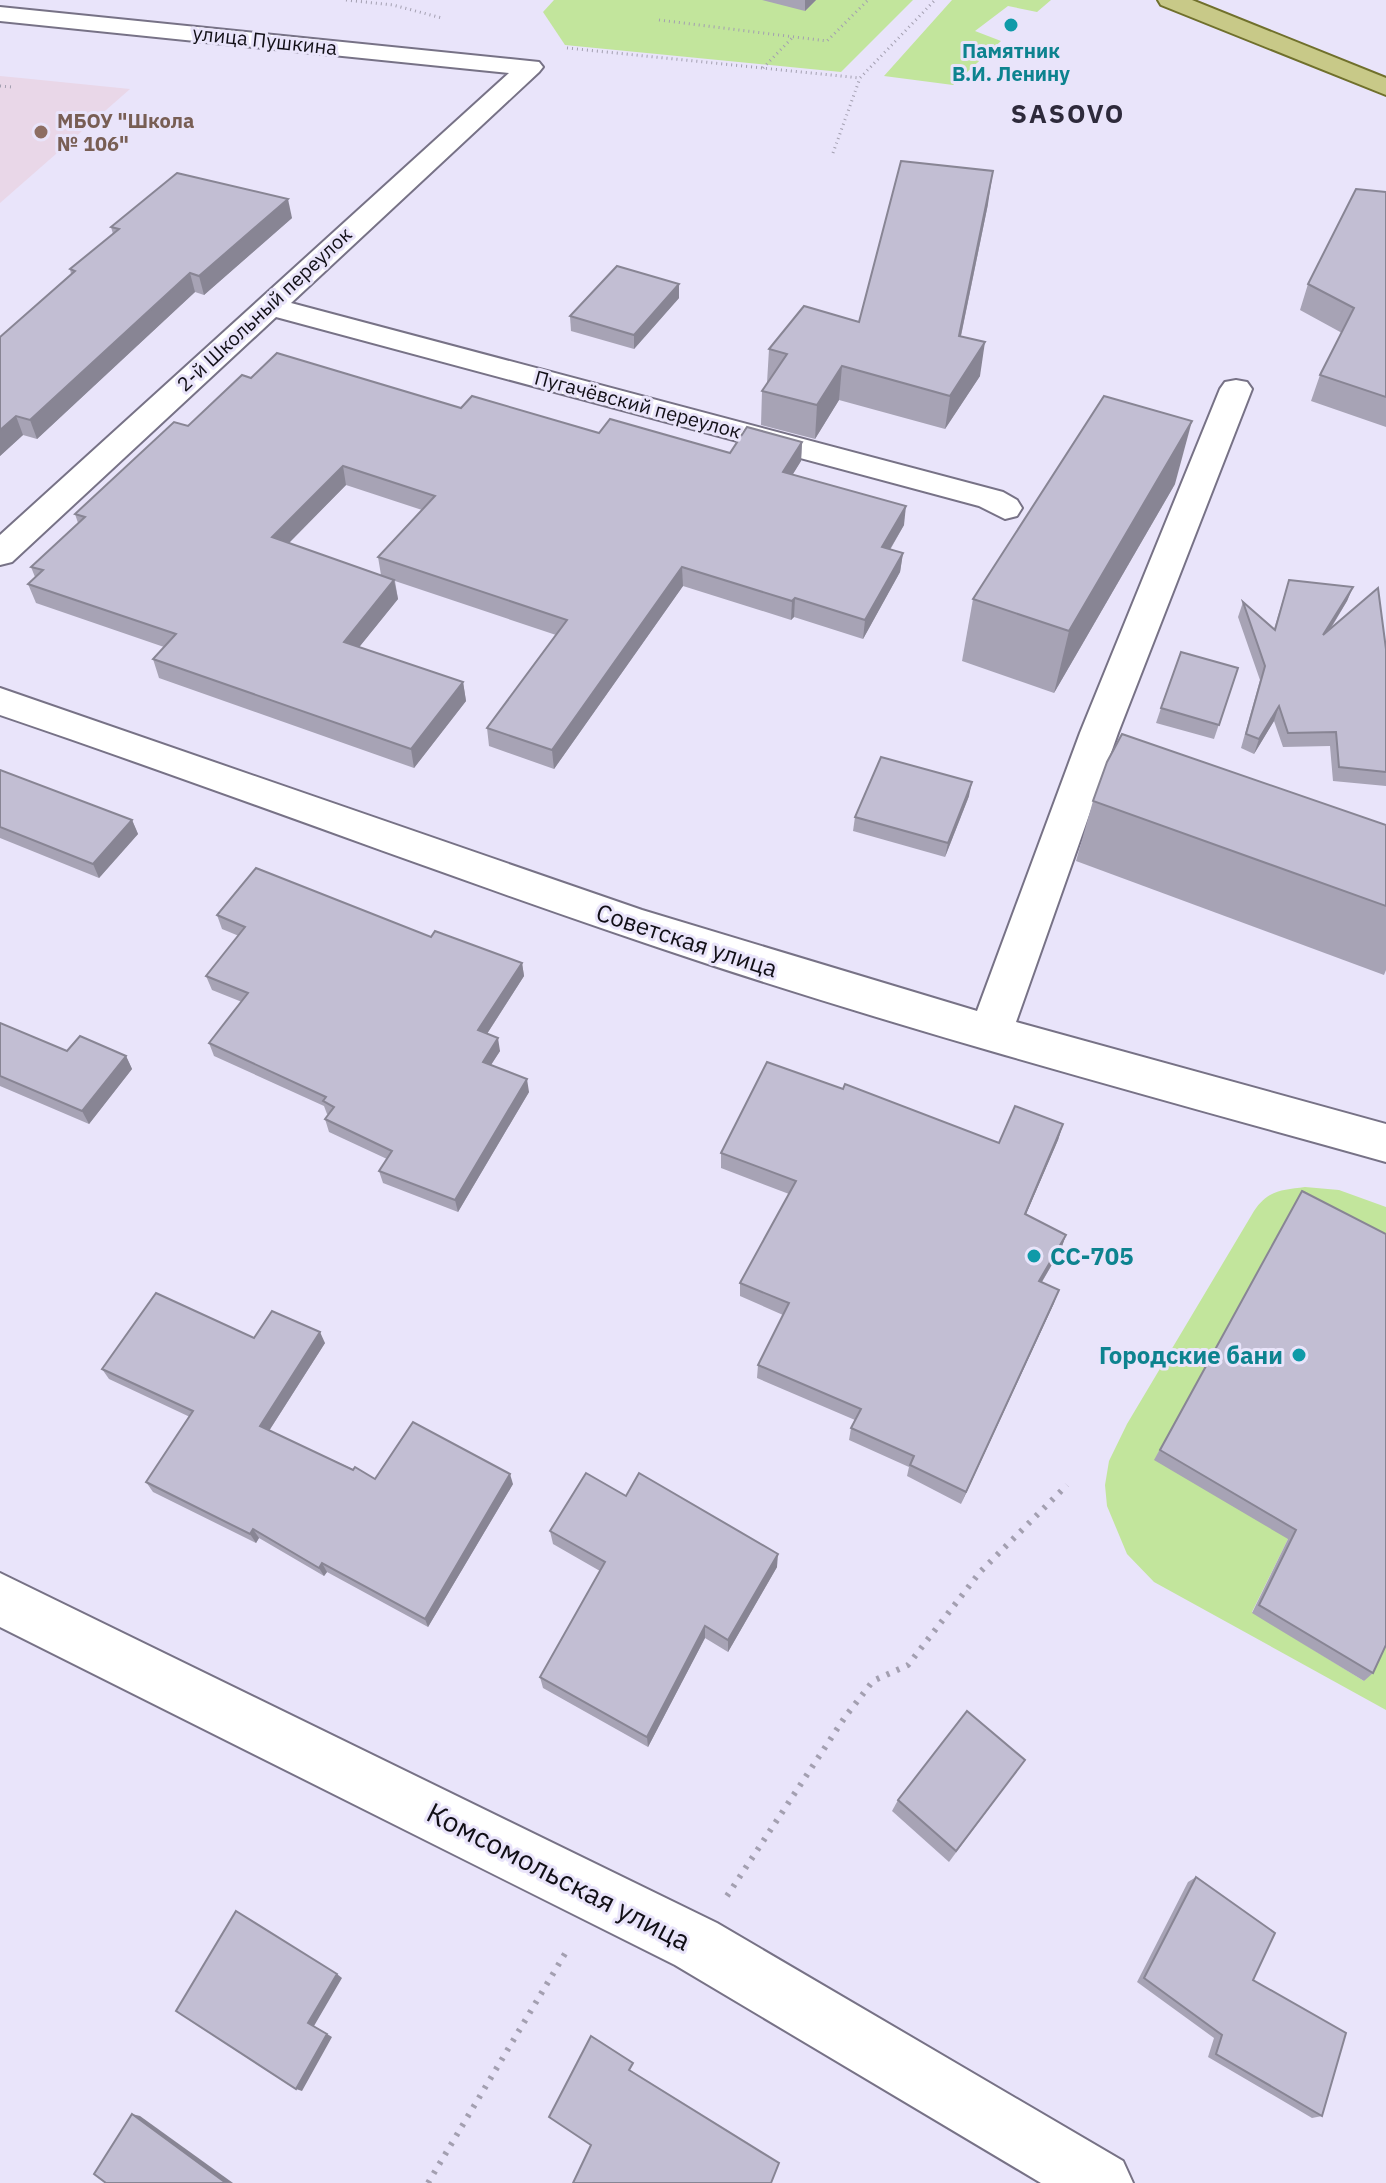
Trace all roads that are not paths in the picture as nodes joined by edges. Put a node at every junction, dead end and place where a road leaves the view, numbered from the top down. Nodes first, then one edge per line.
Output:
1 (1170, 0) edge
2 (0, 14) edge
3 (530, 67) joint
4 (1386, 87) edge
5 (268, 306) junction
6 (1236, 389) dead end
7 (1005, 508) dead end
8 (0, 554) edge
9 (0, 701) edge
10 (990, 1034) junction
11 (1386, 1143) edge
12 (0, 1599) edge
13 (1101, 2183) edge

1 - 4 main road
2 - 3 street, улица Пушкина
3 - 5 street, 2-й Школьный переулок
5 - 7 street, Пугачёвский переулок
5 - 8 street, 2-й Школьный переулок
6 - 10 street
9 - 10 street, Советская улица
10 - 11 street, Советская улица
12 - 13 street, Комсомольская улица

